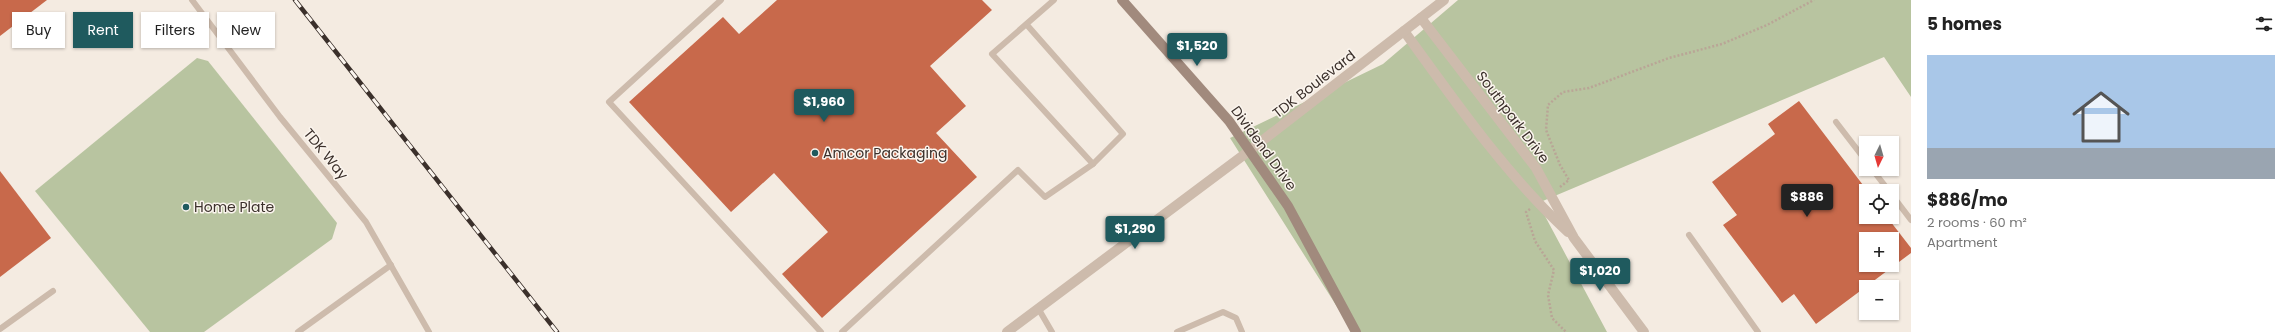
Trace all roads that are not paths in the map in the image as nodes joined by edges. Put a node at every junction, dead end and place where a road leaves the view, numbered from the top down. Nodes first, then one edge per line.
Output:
1 (192, 0) edge
2 (721, 0) edge
3 (1054, 0) edge
4 (1122, 0) edge
5 (1444, 0) edge
6 (1421, 18) junction
7 (1027, 25) junction
8 (1404, 31) junction
9 (1836, 122) dead end
10 (1249, 151) junction
11 (1859, 152) edge
12 (1093, 164) junction
13 (1877, 176) edge
14 (1884, 184) edge
15 (1899, 204) edge
16 (1911, 220) edge
17 (1689, 235) dead end
18 (1574, 238) junction
19 (391, 265) junction
20 (53, 291) dead end
21 (1038, 308) junction
22 (0, 329) edge
23 (298, 332) edge
24 (429, 332) edge
25 (821, 332) edge
26 (842, 332) edge
27 (1007, 332) edge
28 (1052, 332) edge
29 (1177, 332) edge
30 (1242, 332) edge
31 (1356, 332) edge
32 (1644, 332) edge
33 (1758, 332) edge

1 - 19 lane, TDK Way
2 - 25 lane
3 - 7 lane
4 - 10 street, Dividend Drive
5 - 6 street, TDK Boulevard
6 - 8 street, TDK Boulevard
6 - 18 street, Southpark Drive
7 - 12 lane
7 - 12 lane
8 - 10 street, TDK Boulevard
8 - 18 street, Southpark Drive
9 - 11 lane
10 - 21 street, TDK Boulevard
10 - 31 street, Dividend Drive
12 - 26 lane
13 - 14 lane
15 - 16 lane
17 - 33 lane
18 - 32 street, Southpark Drive
19 - 23 lane
19 - 24 lane, TDK Way
20 - 22 lane
21 - 27 street, TDK Boulevard
21 - 28 lane
29 - 30 lane

